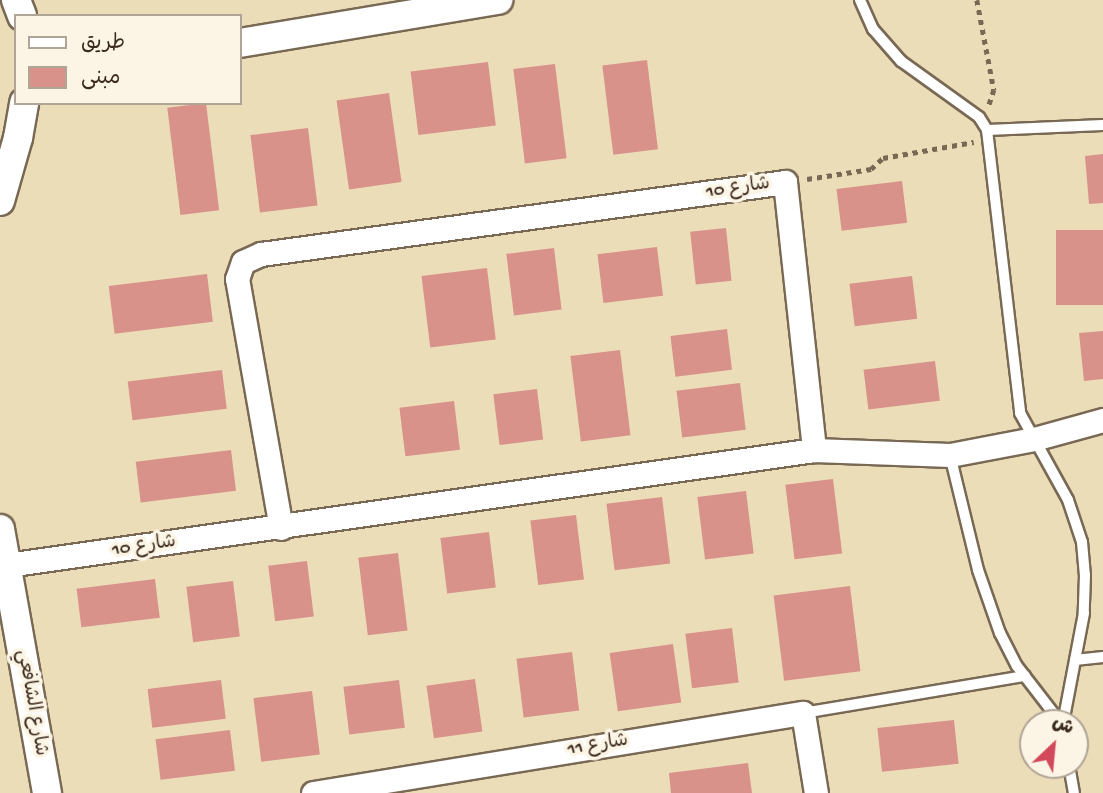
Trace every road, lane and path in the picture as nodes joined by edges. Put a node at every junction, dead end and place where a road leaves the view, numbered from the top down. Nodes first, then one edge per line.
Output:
1 (498, 0) edge
2 (860, 0) edge
3 (977, 0) edge
4 (242, 43) edge
5 (24, 105) edge
6 (40, 105) edge
7 (1103, 125) edge
8 (987, 130) junction
9 (18, 138) junction
10 (785, 182) junction
11 (0, 201) edge
12 (1103, 420) edge
13 (1034, 439) junction
14 (814, 450) junction
15 (950, 455) junction
16 (281, 528) junction
17 (0, 530) edge
18 (7, 565) junction
19 (1103, 657) edge
20 (1075, 660) junction
21 (1025, 676) junction
22 (1051, 709) edge
23 (1065, 709) edge
24 (803, 713) junction
25 (47, 793) edge
26 (313, 793) edge
27 (816, 793) edge

1 - 4 street
2 - 8 lane
3 - 8 path
5 - 9 street
6 - 9 street
7 - 8 lane
8 - 10 path
8 - 13 lane
9 - 11 street
10 - 14 street, شارع 10
10 - 16 street, شارع 10
12 - 13 street
13 - 15 street
13 - 20 lane
14 - 15 street
14 - 16 street, شارع 10
15 - 21 lane
16 - 18 street, شارع 10
17 - 18 street, شارع الشافعي
18 - 25 street, شارع الشافعي
19 - 20 lane
20 - 23 lane
21 - 22 lane
21 - 24 lane
24 - 26 street, شارع 11
24 - 27 street

